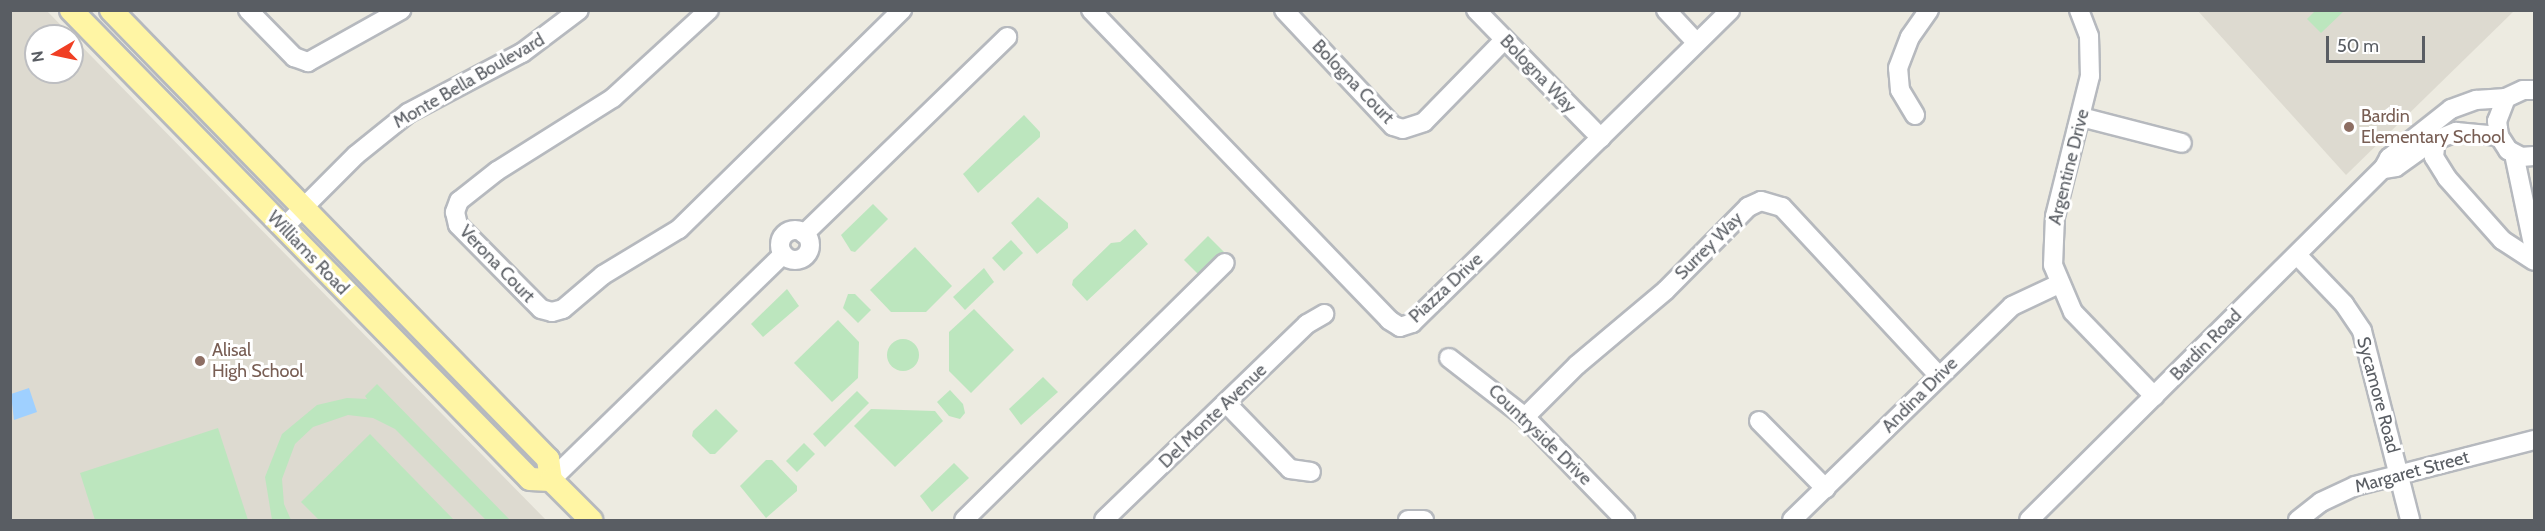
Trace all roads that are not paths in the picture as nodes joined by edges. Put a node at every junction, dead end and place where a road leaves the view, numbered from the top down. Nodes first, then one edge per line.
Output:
1 (71, 10) edge
2 (93, 10) edge
3 (111, 10) edge
4 (248, 10) edge
5 (401, 10) edge
6 (579, 10) edge
7 (709, 10) edge
8 (1091, 10) edge
9 (1284, 10) edge
10 (1476, 10) edge
11 (1666, 10) edge
12 (1730, 10) edge
13 (1929, 10) edge
14 (2079, 10) edge
15 (901, 11) edge
16 (1007, 37) dead end
17 (1504, 40) junction
18 (1696, 42) junction
19 (184, 85) junction
20 (2524, 90) edge
21 (1915, 115) dead end
22 (2081, 117) junction
23 (2499, 136) junction
24 (1601, 138) junction
25 (2436, 140) junction
26 (2182, 143) dead end
27 (2514, 154) junction
28 (2535, 156) edge
29 (2383, 169) junction
30 (303, 209) junction
31 (2529, 220) junction
32 (284, 228) junction
33 (2502, 240) junction
34 (2535, 249) edge
35 (2297, 255) junction
36 (2535, 261) edge
37 (1225, 263) dead end
38 (2059, 284) junction
39 (1324, 315) dead end
40 (1449, 358) dead end
41 (1939, 376) junction
42 (2154, 396) junction
43 (1226, 403) junction
44 (1525, 417) junction
45 (1759, 421) dead end
46 (2535, 440) edge
47 (1311, 472) dead end
48 (2399, 473) junction
49 (551, 480) junction
50 (1826, 489) junction
51 (1110, 518) edge
52 (591, 520) edge
53 (964, 520) edge
54 (1408, 520) edge
55 (1424, 520) edge
56 (1625, 520) edge
57 (1792, 520) edge
58 (2030, 520) edge
59 (2298, 520) edge
60 (2410, 520) edge

1 - 32 main road, Williams Road
2 - 19 main road
3 - 19 main road, Williams Road
4 - 5 street
6 - 30 street, Monte Bella Boulevard
7 - 15 street, Verona Court
8 - 24 street, Piazza Drive
9 - 17 street, Bologna Court
10 - 17 street, Bologna Way
11 - 18 street
12 - 18 street, Piazza Drive
13 - 21 street
14 - 22 street, Argentine Drive
16 - 49 street
17 - 24 street, Bologna Way
18 - 24 street, Piazza Drive
19 - 30 main road, Williams Road
20 - 23 street
20 - 29 street, Bardin Road
22 - 26 street
22 - 38 street, Argentine Drive
23 - 25 street, Bardin Road
23 - 27 street
25 - 29 street, Bardin Road
25 - 33 street
27 - 28 street
27 - 31 street
29 - 35 street, Bardin Road
30 - 32 street, Monte Bella Boulevard
30 - 49 main road, Williams Road
31 - 33 street
31 - 34 street
32 - 49 main road, Williams Road
33 - 36 street
35 - 42 street, Bardin Road
35 - 48 street, Sycamore Road
37 - 53 street
38 - 41 street, Andina Drive
38 - 42 street, Argentine Drive
39 - 43 street, Del Monte Avenue
40 - 44 street, Countryside Drive
41 - 44 street, Surrey Way
41 - 50 street, Andina Drive
42 - 58 street, Bardin Road
43 - 47 street
43 - 51 street, Del Monte Avenue
44 - 56 street, Countryside Drive
45 - 50 street
46 - 48 street, Margaret Street
48 - 59 street, Margaret Street
48 - 60 street, Sycamore Road
49 - 52 main road, Williams Road
50 - 57 street, Andina Drive
54 - 55 street

